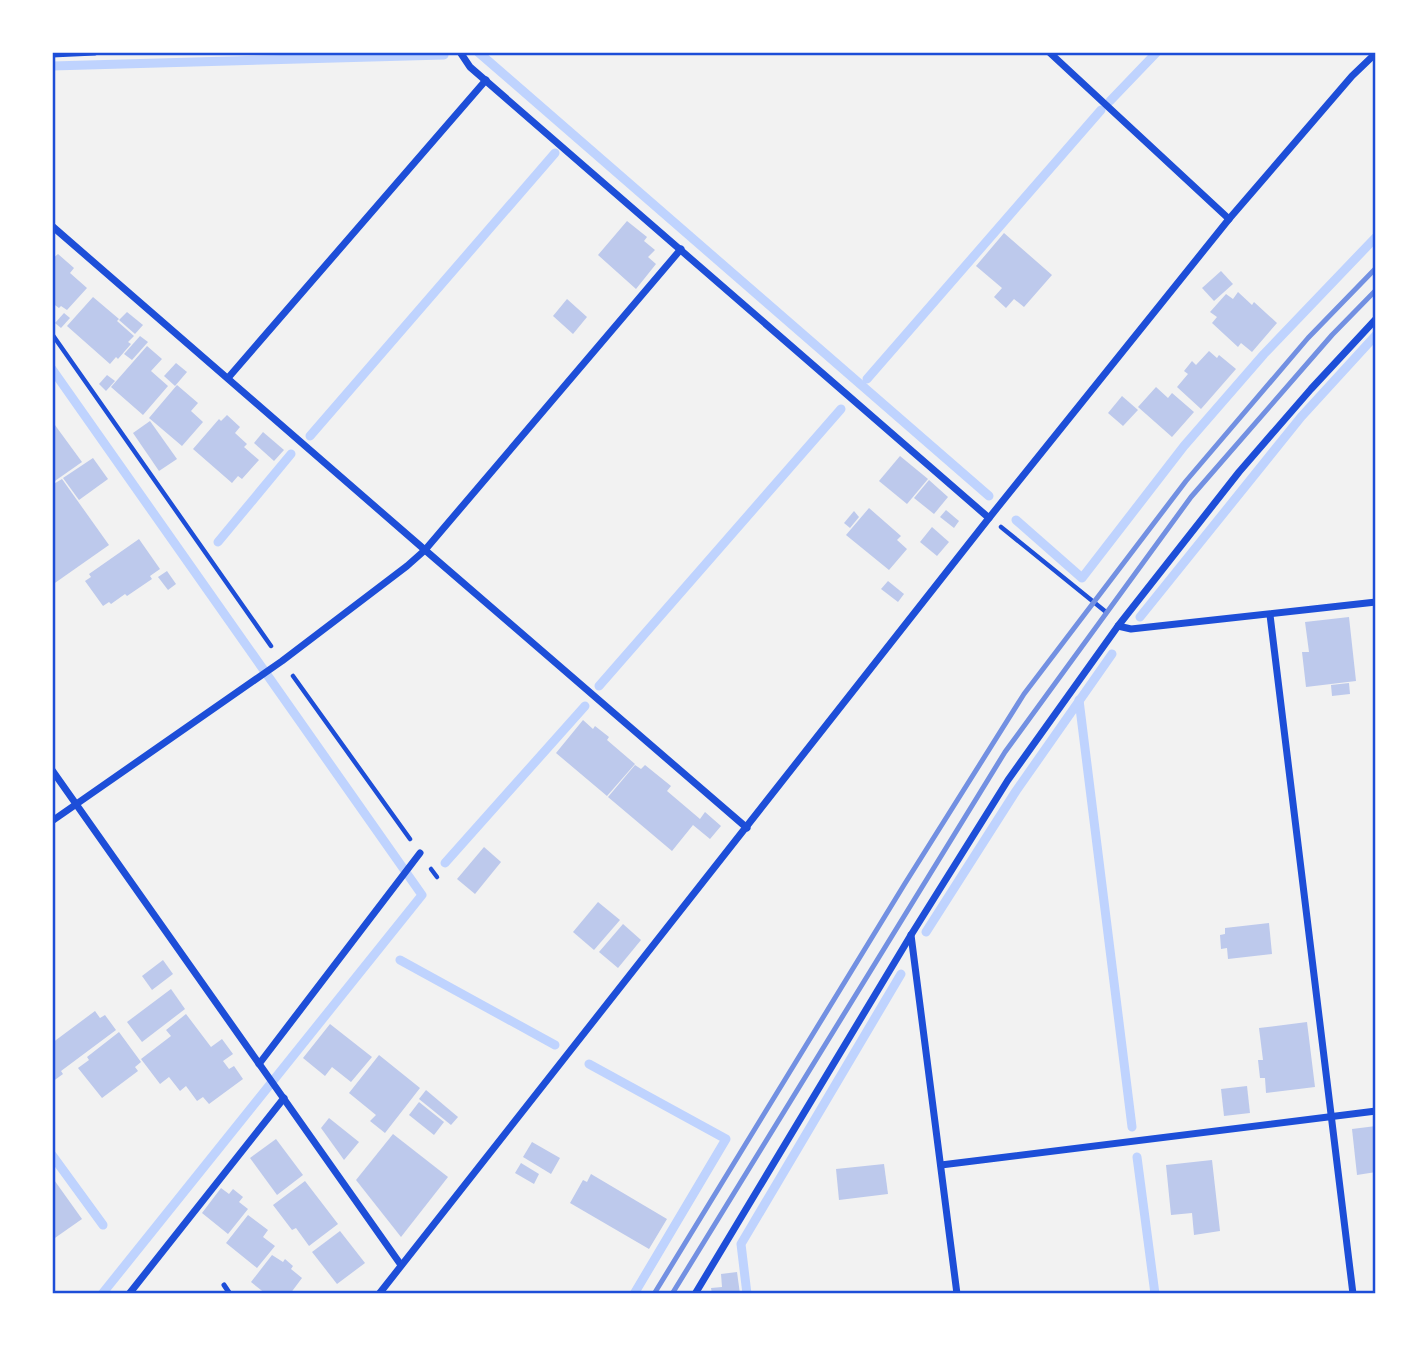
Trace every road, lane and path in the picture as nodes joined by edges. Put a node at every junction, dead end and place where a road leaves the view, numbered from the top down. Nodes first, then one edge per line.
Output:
1 (95, 52) edge
2 (460, 52) edge
3 (1049, 52) edge
4 (1376, 53) edge
5 (52, 54) edge
6 (486, 80) junction
7 (1228, 219) junction
8 (52, 226) edge
9 (681, 249) junction
10 (1376, 319) edge
11 (52, 334) edge
12 (228, 378) junction
13 (989, 518) junction
14 (425, 550) junction
15 (1376, 602) edge
16 (1270, 615) junction
17 (1118, 626) junction
18 (282, 661) junction
19 (52, 771) edge
20 (77, 804) junction
21 (52, 821) edge
22 (747, 828) junction
23 (420, 853) junction
24 (437, 877) dead end
25 (911, 935) junction
26 (261, 1066) junction
27 (284, 1098) junction
28 (1376, 1111) edge
29 (1331, 1117) junction
30 (941, 1165) junction
31 (401, 1265) junction
32 (224, 1285) dead end
33 (129, 1293) edge
34 (230, 1293) edge
35 (379, 1293) edge
36 (695, 1293) edge
37 (957, 1293) edge
38 (1353, 1293) edge

1 - 5 street
2 - 6 street
3 - 7 street
4 - 7 street
6 - 9 street
6 - 12 street
7 - 13 street
8 - 12 street
9 - 13 street
9 - 14 street
10 - 17 street
11 - 18 path
12 - 14 street
13 - 17 path
13 - 22 street
14 - 18 street
14 - 22 street
15 - 16 street
16 - 17 street
16 - 29 street
17 - 25 street
18 - 20 street
18 - 23 path
19 - 20 street
20 - 21 street
20 - 26 street
22 - 31 street
23 - 24 path
23 - 26 street
25 - 30 street
25 - 36 street
26 - 27 street
27 - 31 street
27 - 33 street
28 - 29 street
29 - 30 street
29 - 38 street
30 - 37 street
31 - 35 street
32 - 34 lane

